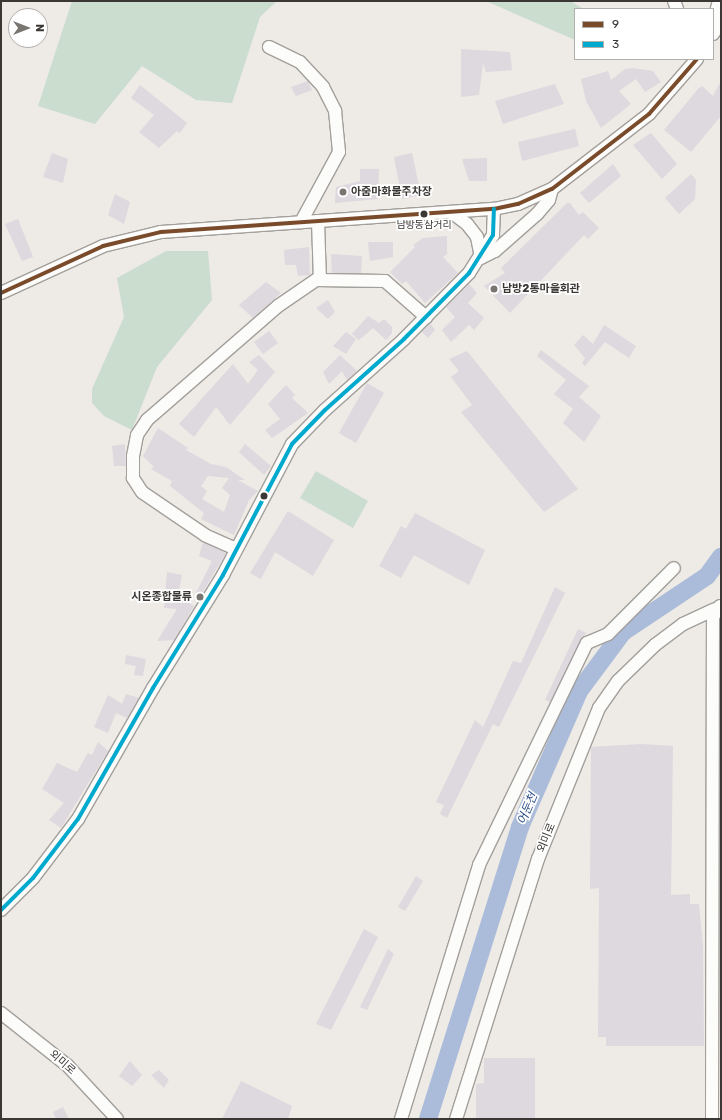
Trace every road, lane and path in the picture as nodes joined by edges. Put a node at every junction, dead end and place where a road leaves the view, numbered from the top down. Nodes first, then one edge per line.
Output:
1 (719, 1) edge
2 (714, 19) edge
3 (721, 22) edge
4 (714, 32) edge
5 (269, 47) dead end
6 (696, 60) edge
7 (552, 189) junction
8 (494, 209) junction
9 (451, 212) junction
10 (318, 221) junction
11 (301, 222) junction
12 (481, 258) junction
13 (320, 280) junction
14 (1, 293) edge
15 (426, 317) junction
16 (236, 549) junction
17 (674, 568) dead end
18 (718, 607) edge
19 (1, 910) edge
20 (1, 1013) edge
21 (117, 1119) edge
22 (401, 1119) edge
23 (456, 1119) edge
24 (712, 1119) edge

1 - 2 street
3 - 4 street
5 - 11 street
6 - 7 street
7 - 8 street
7 - 12 street
8 - 9 street
8 - 12 street
9 - 10 street
9 - 12 street
10 - 11 street
10 - 13 street
11 - 14 street
12 - 15 street
13 - 15 street
13 - 16 street
15 - 16 street
16 - 19 street
17 - 22 street
18 - 23 street, 외미로
18 - 24 street
20 - 21 street, 외미로

